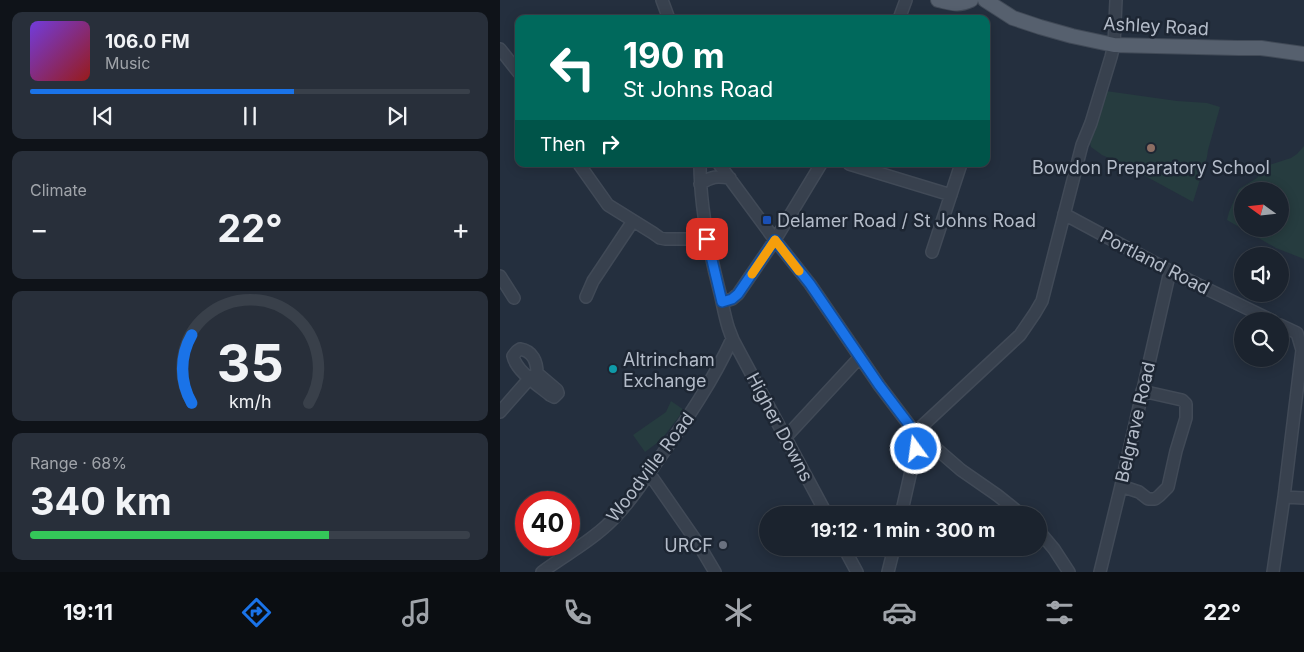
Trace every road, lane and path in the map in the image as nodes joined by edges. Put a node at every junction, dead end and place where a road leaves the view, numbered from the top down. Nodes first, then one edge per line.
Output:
1 (662, 0) edge
2 (906, 0) edge
3 (938, 0) edge
4 (971, 0) edge
5 (985, 0) edge
6 (1116, 0) edge
7 (668, 15) edge
8 (901, 15) edge
9 (1114, 45) junction
10 (500, 49) edge
11 (1304, 54) edge
12 (515, 65) edge
13 (581, 167) edge
14 (700, 167) edge
15 (721, 167) edge
16 (819, 167) edge
17 (859, 167) edge
18 (960, 167) edge
19 (730, 178) junction
20 (700, 184) junction
21 (951, 195) junction
22 (1064, 214) junction
23 (633, 221) junction
24 (707, 239) junction
25 (775, 240) junction
26 (932, 252) dead end
27 (1170, 271) junction
28 (500, 276) edge
29 (586, 297) dead end
30 (514, 298) dead end
31 (722, 302) junction
32 (1254, 312) edge
33 (1289, 329) edge
34 (732, 339) junction
35 (860, 357) junction
36 (534, 376) dead end
37 (1142, 391) junction
38 (500, 412) edge
39 (1292, 432) junction
40 (1304, 433) edge
41 (915, 436) junction
42 (785, 438) junction
43 (649, 473) junction
44 (1121, 486) junction
45 (1284, 497) junction
46 (1304, 498) edge
47 (822, 506) edge
48 (903, 506) edge
49 (1011, 506) edge
50 (1047, 541) edge
51 (848, 556) edge
52 (892, 556) edge
53 (542, 572) edge
54 (715, 572) edge
55 (856, 572) edge
56 (888, 572) edge
57 (1069, 572) edge
58 (1100, 572) edge
59 (1273, 572) edge

1 - 7 street
2 - 8 street
3 - 4 main road
5 - 9 main road, Ashley Road
6 - 9 street
9 - 11 main road, Ashley Road
9 - 22 street
10 - 12 street
13 - 23 street
14 - 20 street, Higher Downs
15 - 19 street
16 - 25 street
17 - 21 street
18 - 21 street
19 - 20 street
19 - 25 street
20 - 24 street, Higher Downs
21 - 26 street
22 - 27 street, Portland Road
22 - 41 street
23 - 24 street
23 - 29 street
24 - 31 street, Higher Downs
25 - 31 street
25 - 35 street
27 - 32 street, Portland Road
27 - 37 street, Belgrave Road
28 - 30 street
31 - 34 street, Higher Downs
33 - 39 street
34 - 42 street, Higher Downs
34 - 43 street, Woodville Road
35 - 41 street
35 - 42 street
36 - 38 street
37 - 44 street, Belgrave Road
37 - 44 street
39 - 40 street
39 - 45 street
41 - 48 street
41 - 49 street
42 - 47 street, Higher Downs
43 - 53 street, Woodville Road
43 - 54 street
44 - 58 street, Belgrave Road
45 - 46 street
45 - 59 street
50 - 57 street
51 - 55 street
52 - 56 street

